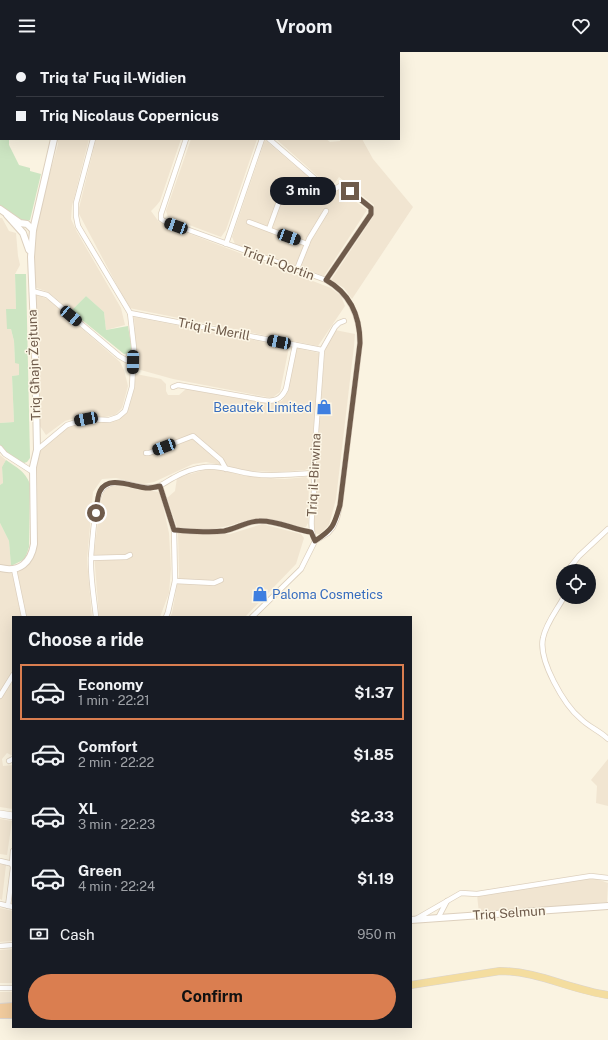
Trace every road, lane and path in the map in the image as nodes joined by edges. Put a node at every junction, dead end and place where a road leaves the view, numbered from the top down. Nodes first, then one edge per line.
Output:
1 (54, 140) edge
2 (93, 140) edge
3 (186, 140) edge
4 (262, 140) edge
5 (270, 140) edge
6 (281, 196) dead end
7 (0, 209) edge
8 (326, 211) dead end
9 (7, 215) junction
10 (249, 222) dead end
11 (269, 230) junction
12 (33, 232) junction
13 (25, 238) junction
14 (226, 244) junction
15 (307, 244) junction
16 (31, 257) junction
17 (297, 269) junction
18 (326, 280) junction
19 (32, 290) junction
20 (130, 313) junction
21 (344, 321) dead end
22 (295, 345) junction
23 (322, 350) junction
24 (133, 362) junction
25 (173, 387) dead end
26 (0, 448) edge
27 (37, 450) junction
28 (146, 453) dead end
29 (226, 469) junction
30 (33, 472) junction
31 (313, 473) junction
32 (160, 486) junction
33 (608, 529) edge
34 (174, 530) junction
35 (298, 530) junction
36 (311, 532) junction
37 (315, 541) junction
38 (130, 555) dead end
39 (91, 558) junction
40 (573, 564) edge
41 (0, 568) edge
42 (14, 569) junction
43 (221, 580) dead end
44 (175, 581) junction
45 (560, 604) edge
46 (24, 616) edge
47 (96, 616) edge
48 (166, 616) edge
49 (253, 616) edge
50 (12, 677) edge
51 (0, 696) edge
52 (608, 739) edge
53 (0, 814) edge
54 (12, 816) edge
55 (0, 861) edge
56 (12, 866) edge
57 (608, 878) edge
58 (12, 886) edge
59 (447, 900) junction
60 (0, 904) edge
61 (11, 906) edge
62 (608, 906) edge
63 (438, 918) junction
64 (413, 920) edge
65 (12, 945) edge
66 (0, 946) edge
67 (412, 985) edge
68 (0, 988) edge
69 (12, 988) edge
70 (608, 995) edge
71 (0, 1008) edge
72 (12, 1008) edge
73 (0, 1014) edge
74 (12, 1014) edge

1 - 12 street, Triq Għajn Żejtuna
2 - 20 street
3 - 14 street, Triq il-Qortin
4 - 14 street
5 - 18 street
6 - 11 street
7 - 9 street
8 - 15 street
9 - 12 street
9 - 13 street
10 - 11 street
11 - 15 street
12 - 13 street
12 - 16 street, Triq Għajn Żejtuna
13 - 16 street
14 - 17 street, Triq il-Qortin
15 - 17 street
16 - 19 street, Triq Għajn Żejtuna
17 - 18 street, Triq il-Qortin
18 - 37 street, Triq il-Qortin
19 - 24 street
19 - 27 street, Triq Għajn Żejtuna
20 - 22 street, Triq il-Merill
20 - 24 street
21 - 23 street, Triq il-Birwina
22 - 23 street, Triq il-Merill
22 - 25 street
23 - 31 street, Triq il-Birwina
24 - 27 street
26 - 30 street
27 - 30 street, Triq Għajn Żejtuna
28 - 29 street
29 - 31 street
29 - 32 street
30 - 42 street, Triq Għajn Żejtuna
31 - 36 street, Triq il-Birwina
32 - 34 street
32 - 39 street
33 - 40 street
34 - 35 street
34 - 44 street
35 - 36 street
35 - 37 street
36 - 37 street, Triq il-Birwina
37 - 49 street, Triq il-Qortin
38 - 39 street
39 - 47 street
41 - 42 street
42 - 46 street
43 - 44 street
44 - 48 street
45 - 52 street
50 - 51 street
53 - 54 main road
55 - 56 street
57 - 59 street
58 - 61 street
59 - 63 street
59 - 64 street
60 - 61 street
62 - 63 street, Triq Selmun
63 - 64 street, Triq Selmun
65 - 66 street
67 - 70 main road
68 - 69 street
71 - 72 highway
73 - 74 highway

